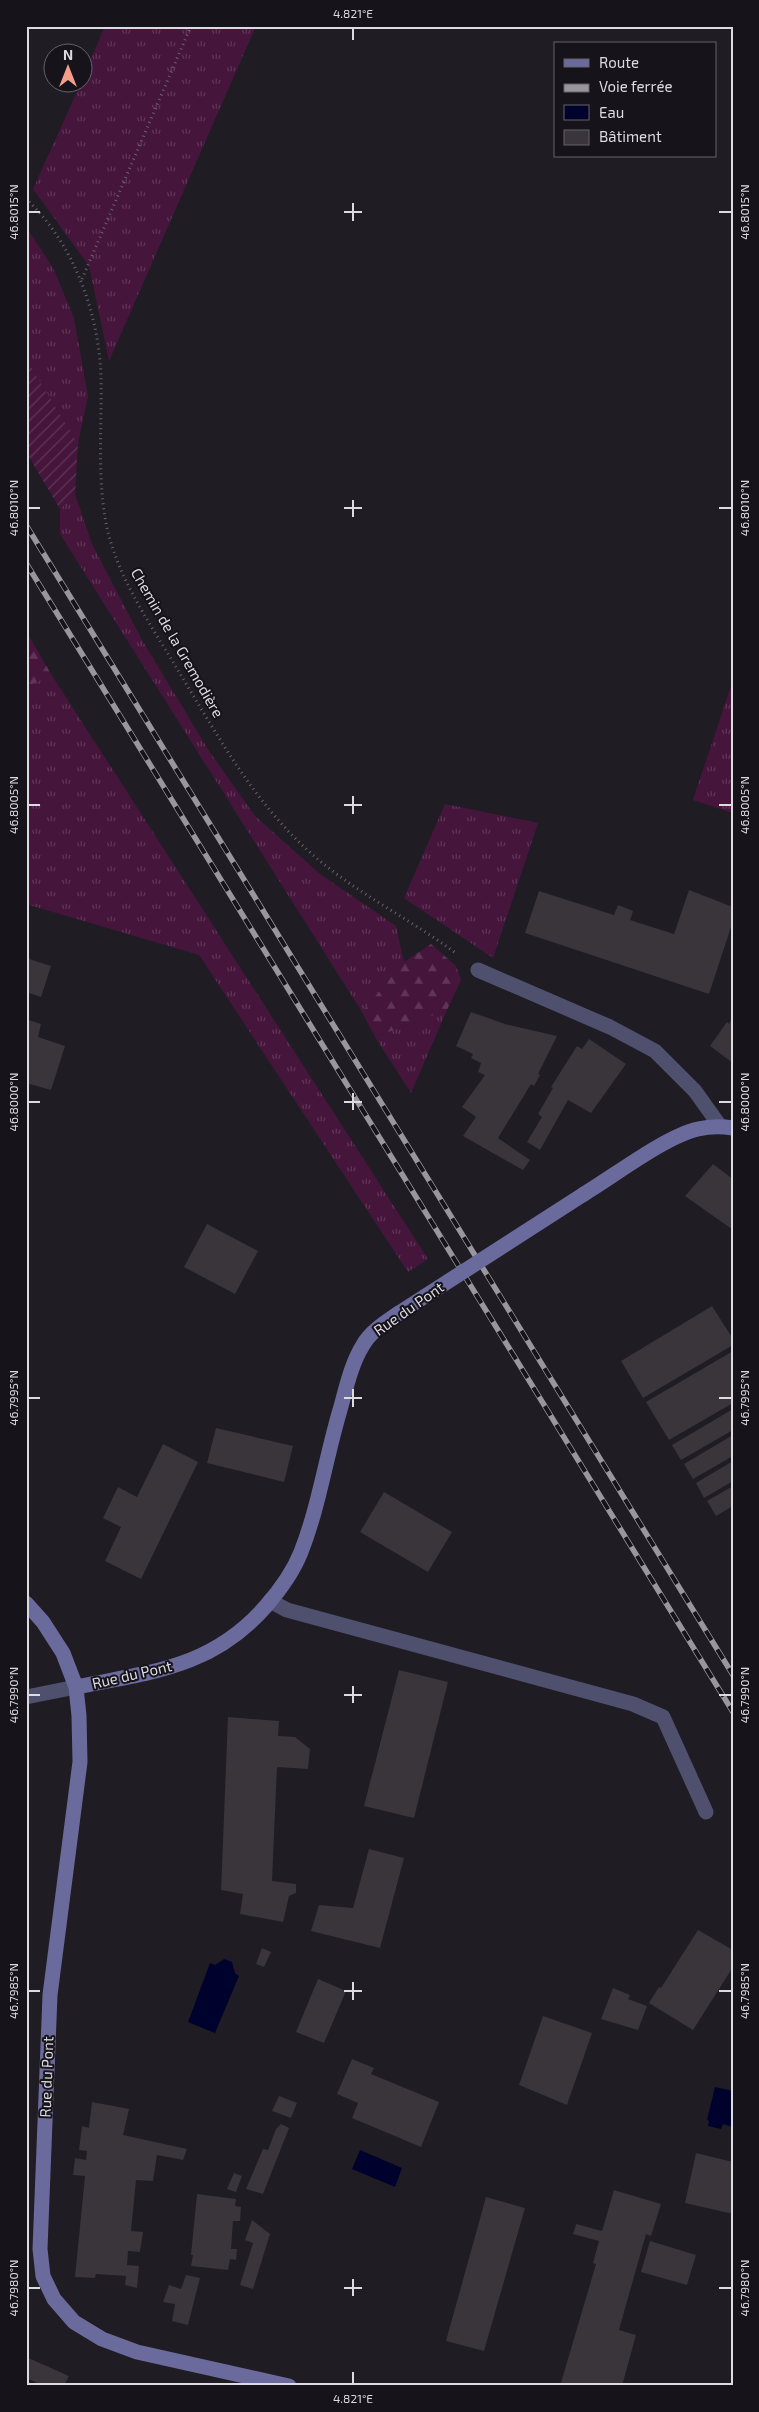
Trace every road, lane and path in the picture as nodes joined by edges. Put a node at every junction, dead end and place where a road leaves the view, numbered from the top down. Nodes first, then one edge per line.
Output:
1 (191, 26) edge
2 (26, 198) edge
3 (82, 280) junction
4 (478, 970) joint
5 (726, 1127) edge
6 (270, 1601) junction
7 (26, 1603) edge
8 (76, 1687) junction
9 (26, 1697) edge
10 (706, 1812) dead end
11 (289, 2386) edge

1 - 3 path
2 - 3 path, Chemin de la Gremodière
3 - 4 path, Chemin de la Gremodière
4 - 5 street
5 - 6 street, Rue du Pont, bridge
6 - 8 street, Rue du Pont
6 - 10 street
7 - 8 street
8 - 9 street
8 - 11 street, Rue du Pont

